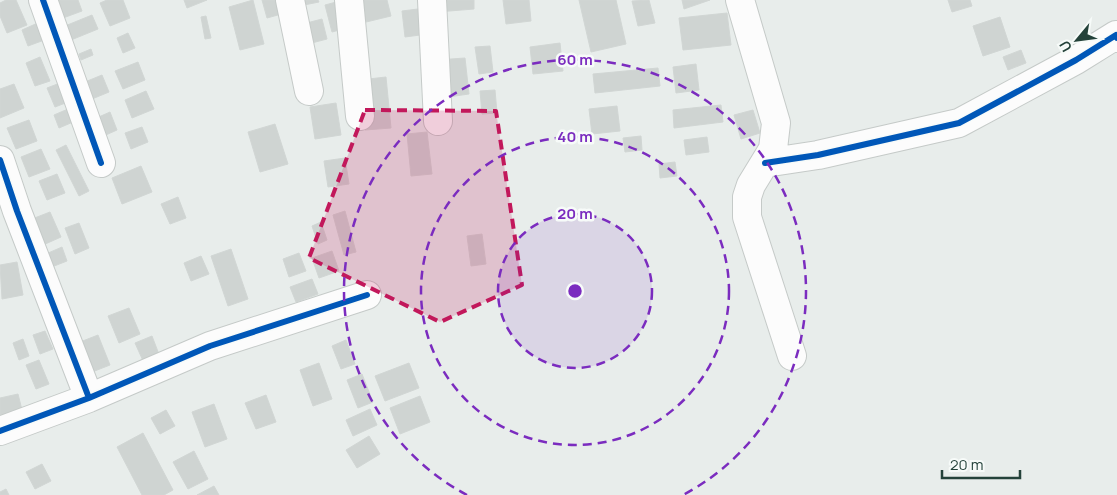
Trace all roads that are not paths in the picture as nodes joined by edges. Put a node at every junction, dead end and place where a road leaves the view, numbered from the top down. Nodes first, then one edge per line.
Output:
1 (43, 0) edge
2 (290, 0) edge
3 (349, 0) edge
4 (432, 0) edge
5 (740, 0) edge
6 (1117, 38) edge
7 (309, 91) dead end
8 (360, 116) dead end
9 (438, 121) dead end
10 (0, 160) edge
11 (765, 163) junction
12 (100, 164) dead end
13 (367, 295) dead end
14 (792, 356) dead end
15 (89, 398) junction
16 (0, 431) edge

1 - 12 street
2 - 7 street
3 - 8 street
4 - 9 street
5 - 11 street
6 - 11 street
10 - 15 street
11 - 14 street
13 - 15 street
15 - 16 street

